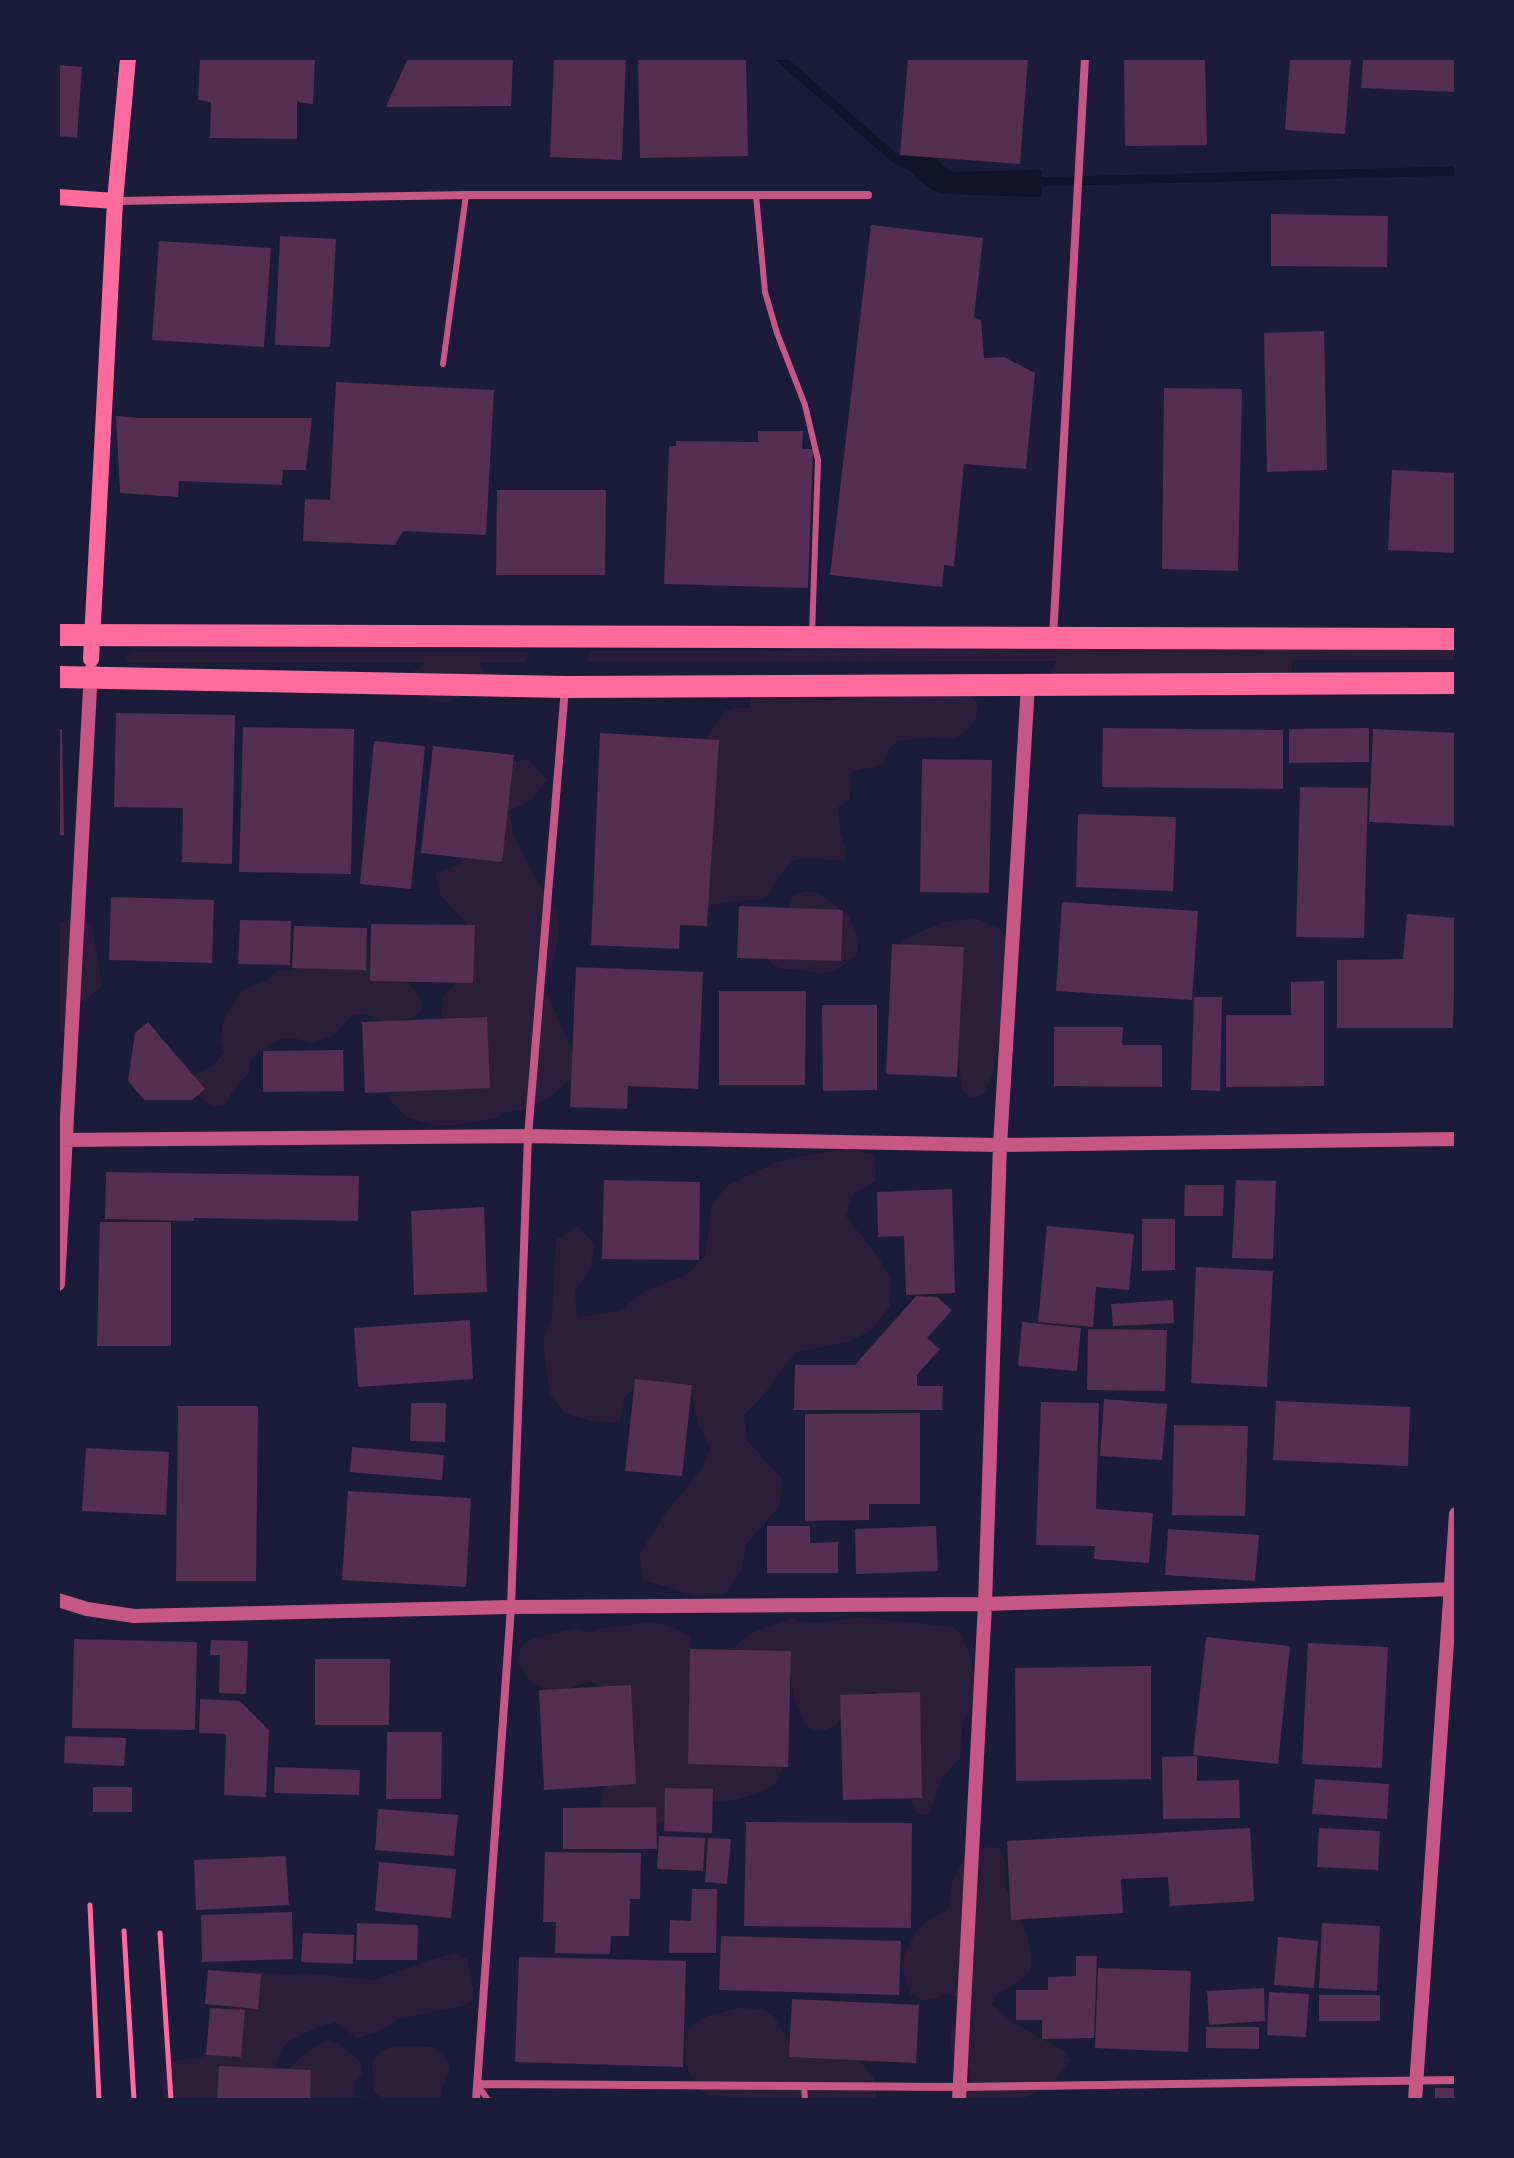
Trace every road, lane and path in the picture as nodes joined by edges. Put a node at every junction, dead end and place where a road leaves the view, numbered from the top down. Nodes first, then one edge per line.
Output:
1 (128, 58) edge
2 (1085, 58) edge
3 (466, 195) junction
4 (756, 195) junction
5 (868, 195) dead end
6 (58, 197) edge
7 (115, 201) junction
8 (443, 364) dead end
9 (93, 634) junction
10 (58, 635) edge
11 (812, 638) junction
12 (1053, 638) junction
13 (1456, 639) edge
14 (91, 668) junction
15 (58, 677) edge
16 (1456, 683) edge
17 (1028, 685) junction
18 (565, 687) junction
19 (528, 1136) junction
20 (1456, 1139) edge
21 (62, 1140) edge
22 (1000, 1145) junction
23 (58, 1284) edge
24 (1456, 1514) edge
25 (1454, 1589) edge
26 (58, 1600) edge
27 (985, 1604) junction
28 (511, 1607) junction
29 (90, 1905) dead end
30 (124, 1931) dead end
31 (160, 1933) dead end
32 (1456, 2080) edge
33 (1417, 2081) junction
34 (477, 2084) junction
35 (804, 2086) junction
36 (960, 2094) edge
37 (99, 2100) edge
38 (134, 2100) edge
39 (171, 2100) edge
40 (476, 2100) edge
41 (488, 2100) edge
42 (805, 2100) edge
43 (1415, 2100) edge

1 - 7 main road
2 - 12 street
3 - 4 street
3 - 7 street
3 - 8 lane
4 - 5 street
4 - 11 lane
6 - 7 main road
7 - 9 main road
9 - 10 highway
9 - 11 highway
9 - 14 main road
11 - 12 highway
12 - 13 highway
14 - 15 highway
14 - 18 highway
14 - 21 street
16 - 17 highway
17 - 18 highway
17 - 22 street
18 - 19 street
19 - 21 street
19 - 22 street
19 - 28 street
20 - 22 street
21 - 23 street
22 - 27 street
24 - 25 street
25 - 27 street
25 - 33 street
26 - 28 street
27 - 28 street
27 - 36 street
28 - 34 street
29 - 37 path
30 - 38 path
31 - 39 path
32 - 33 street
33 - 36 street
33 - 43 street
34 - 35 street
34 - 40 street
34 - 41 lane
35 - 36 street
35 - 42 lane

